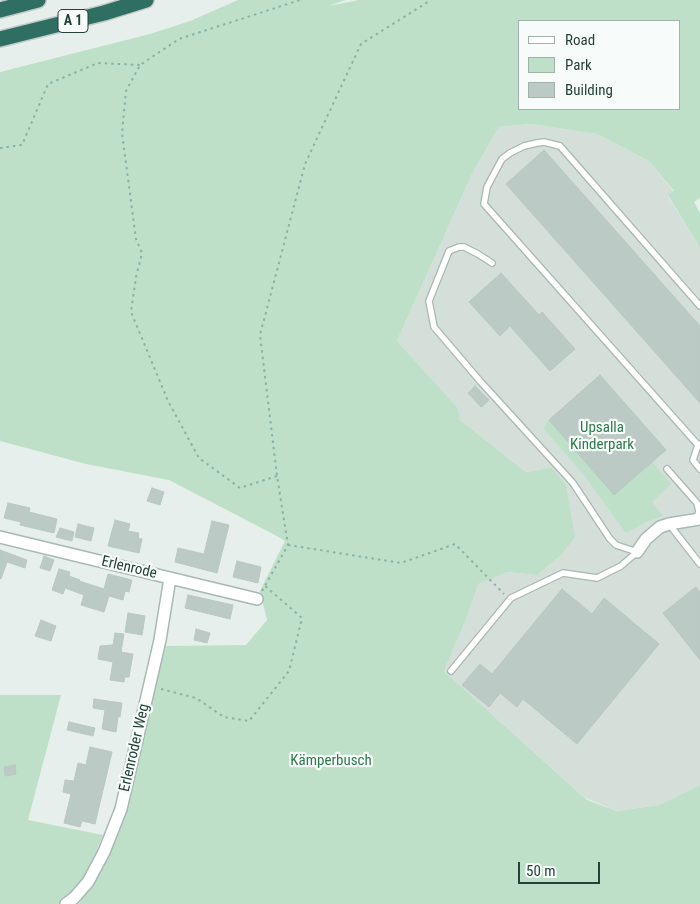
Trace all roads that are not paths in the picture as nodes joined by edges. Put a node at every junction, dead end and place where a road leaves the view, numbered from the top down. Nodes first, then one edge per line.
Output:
1 (38, 0) edge
2 (146, 0) edge
3 (0, 10) edge
4 (0, 39) edge
5 (492, 263) dead end
6 (700, 306) edge
7 (699, 444) edge
8 (667, 469) dead end
9 (700, 469) edge
10 (698, 519) edge
11 (669, 524) junction
12 (0, 537) edge
13 (637, 552) junction
14 (700, 564) edge
15 (170, 578) junction
16 (257, 599) road end
17 (451, 671) dead end
18 (66, 904) edge

1 - 3 highway, A 1
2 - 4 highway, A 1
5 - 13 lane
6 - 7 lane
7 - 9 lane
8 - 10 lane
10 - 11 street
11 - 13 street
11 - 14 lane
12 - 15 street, Erlenrode
13 - 17 lane
15 - 16 street, Erlenrode
15 - 18 street, Erlenroder Weg

